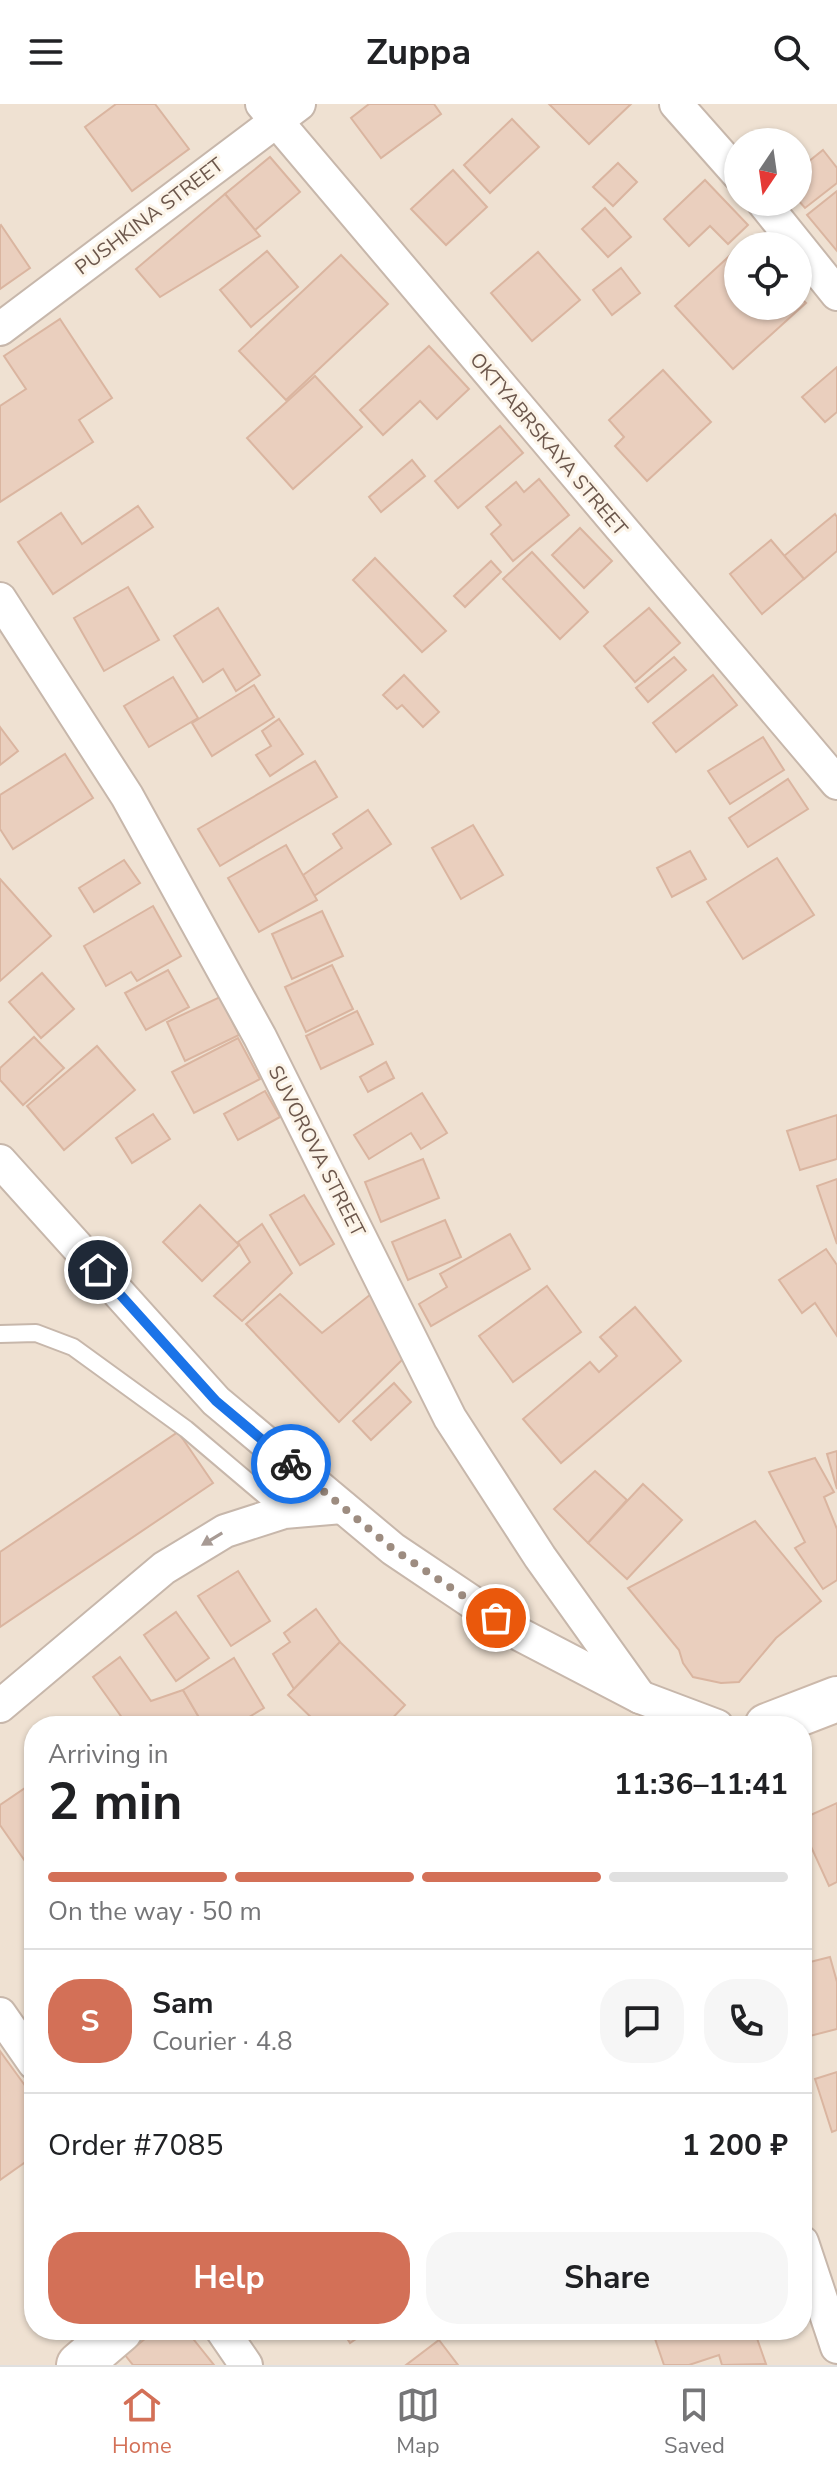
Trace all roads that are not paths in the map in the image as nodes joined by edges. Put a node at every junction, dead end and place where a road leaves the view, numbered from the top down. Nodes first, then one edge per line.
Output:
1 (676, 104) edge
2 (279, 110) edge
3 (724, 158) edge
4 (774, 216) edge
5 (837, 294) edge
6 (0, 329) edge
7 (0, 599) edge
8 (837, 783) edge
9 (0, 1161) edge
10 (0, 1334) edge
11 (342, 1507) junction
12 (284, 1512) junction
13 (640, 1697) junction
14 (837, 1699) edge
15 (0, 1706) edge
16 (690, 1716) edge
17 (793, 1716) edge
18 (0, 2014) edge
19 (24, 2049) edge
20 (812, 2272) edge
21 (108, 2340) edge
22 (229, 2340) edge
23 (837, 2347) edge
24 (79, 2365) edge
25 (246, 2365) edge

1 - 3 street
2 - 6 street, PUSHKINA STREET
2 - 8 street, OKTYABRSKAYA STREET
4 - 5 street
7 - 13 street, SUVOROVA STREET
9 - 11 street
10 - 12 lane
11 - 12 street
11 - 13 street
12 -> 15 street
13 - 16 street
14 - 17 street
18 - 19 street
20 - 23 street
21 - 24 street
22 - 25 street

